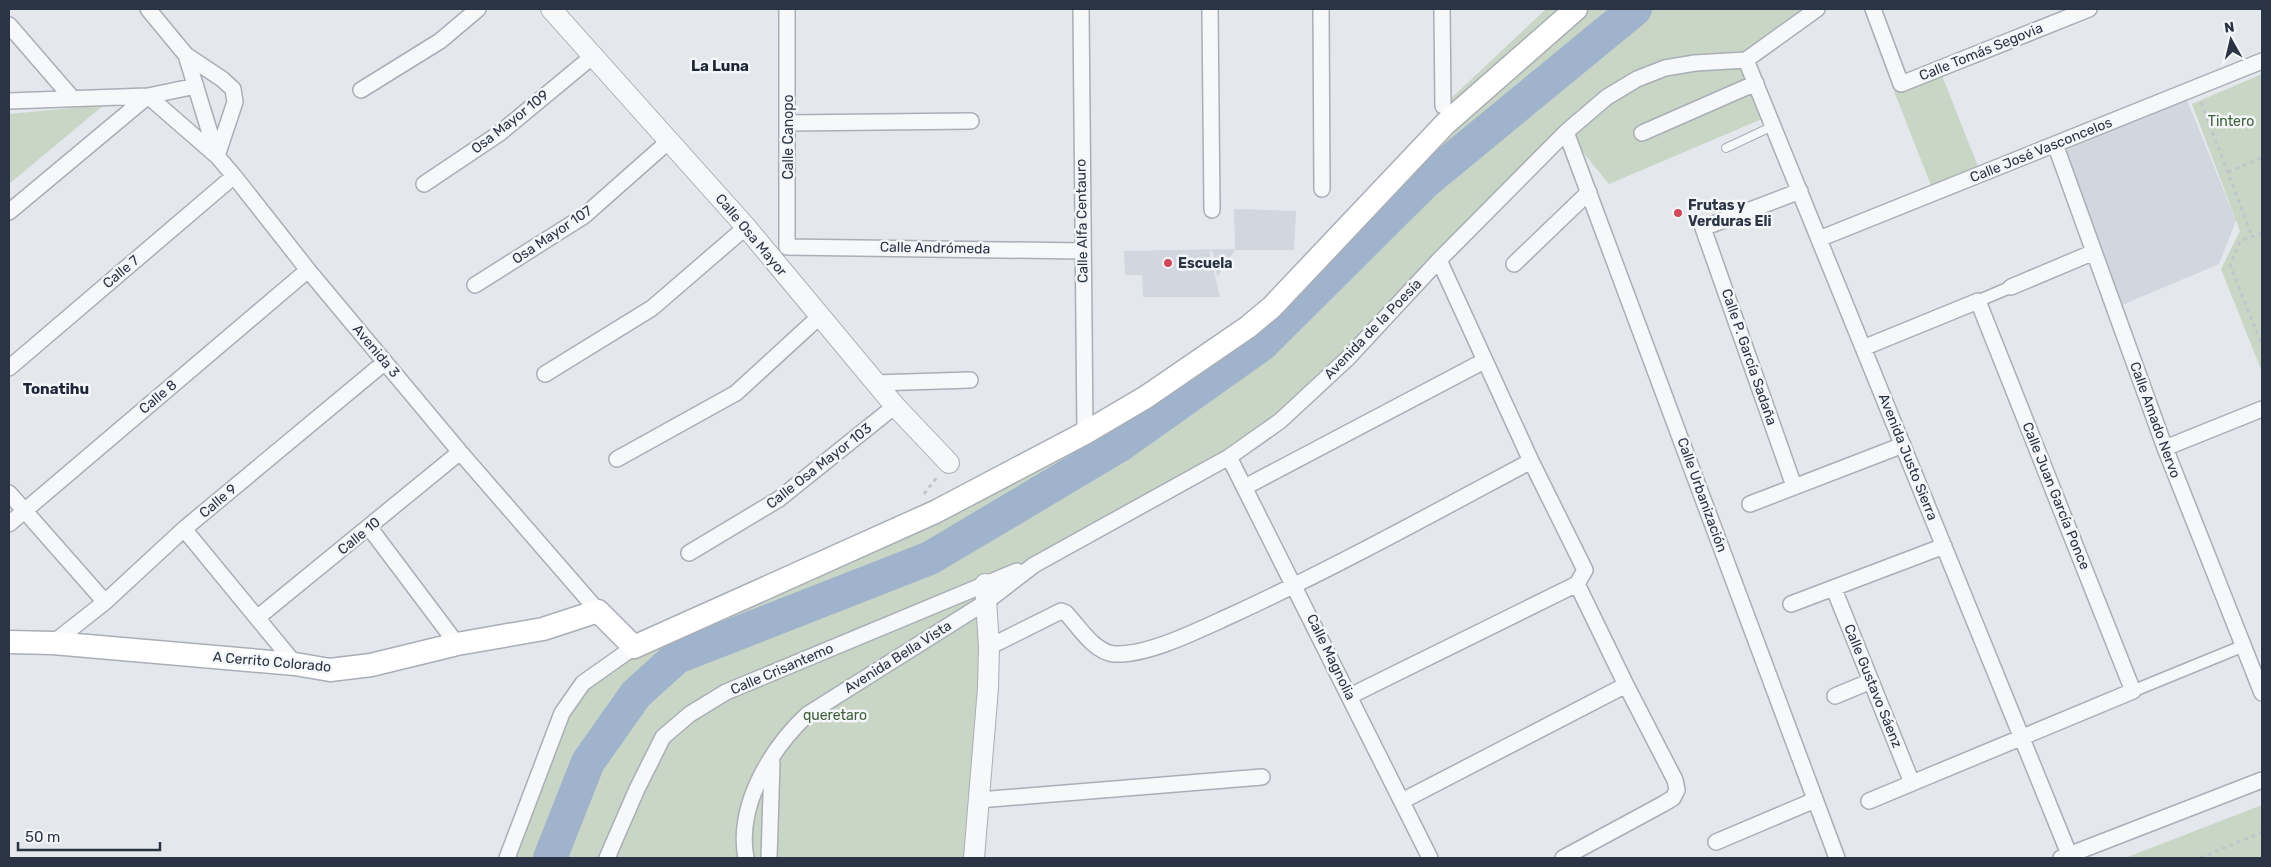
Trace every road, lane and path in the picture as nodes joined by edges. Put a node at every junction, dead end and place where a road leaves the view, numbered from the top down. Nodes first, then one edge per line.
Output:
1 (148, 9) edge
2 (478, 9) edge
3 (787, 9) edge
4 (1081, 9) edge
5 (1210, 9) edge
6 (1321, 9) edge
7 (1442, 9) edge
8 (1576, 9) edge
9 (1817, 9) edge
10 (1873, 9) edge
11 (2089, 9) edge
12 (555, 10) edge
13 (9, 25) edge
14 (186, 55) junction
15 (593, 56) junction
16 (1746, 60) junction
17 (2262, 61) edge
18 (1756, 84) junction
19 (196, 86) junction
20 (2196, 88) junction
21 (361, 90) dead end
22 (148, 96) junction
23 (73, 99) junction
24 (9, 101) edge
25 (1443, 106) dead end
26 (971, 121) dead end
27 (788, 123) junction
28 (1773, 126) junction
29 (1566, 132) junction
30 (1642, 133) dead end
31 (670, 140) junction
32 (2055, 144) junction
33 (1726, 148) dead end
34 (217, 156) junction
35 (2262, 158) edge
36 (2228, 172) junction
37 (234, 176) junction
38 (424, 184) dead end
39 (1322, 189) dead end
40 (1800, 191) junction
41 (1589, 192) junction
42 (1212, 210) dead end
43 (9, 212) edge
44 (746, 227) junction
45 (2262, 233) edge
46 (2252, 236) junction
47 (1819, 239) junction
48 (1082, 250) junction
49 (779, 252) junction
50 (2094, 252) junction
51 (1439, 260) junction
52 (1514, 264) dead end
53 (308, 270) junction
54 (475, 284) dead end
55 (2011, 287) joint
56 (1978, 301) junction
57 (819, 316) junction
58 (2262, 345) edge
59 (1863, 348) junction
60 (1484, 361) junction
61 (385, 362) junction
62 (9, 368) edge
63 (545, 374) dead end
64 (970, 380) dead end
65 (875, 383) junction
66 (895, 406) junction
67 (2262, 409) edge
68 (1085, 433) junction
69 (1903, 445) junction
70 (2164, 448) junction
71 (460, 452) junction
72 (1229, 457) junction
73 (617, 460) dead end
74 (1531, 462) junction
75 (949, 463) joint
76 (1794, 486) junction
77 (1244, 487) junction
78 (9, 493) edge
79 (1750, 504) dead end
80 (24, 510) junction
81 (934, 512) junction
82 (9, 524) edge
83 (369, 527) junction
84 (184, 529) junction
85 (1944, 546) junction
86 (689, 553) dead end
87 (1577, 584) junction
88 (1295, 586) junction
89 (1834, 589) junction
90 (985, 593) junction
91 (105, 602) junction
92 (1791, 604) dead end
93 (598, 611) junction
94 (257, 618) junction
95 (9, 642) edge
96 (53, 643) junction
97 (457, 644) junction
98 (2243, 646) junction
99 (634, 647) junction
100 (989, 647) junction
101 (295, 664) junction
102 (1871, 681) junction
103 (1626, 685) junction
104 (2133, 691) junction
105 (2262, 694) edge
106 (1350, 696) junction
107 (1834, 696) dead end
108 (2022, 737) junction
109 (772, 759) junction
110 (1262, 777) dead end
111 (2262, 780) edge
112 (1912, 783) junction
113 (979, 800) junction
114 (1815, 800) junction
115 (1402, 801) junction
116 (1869, 801) dead end
117 (2262, 832) edge
118 (1716, 842) dead end
119 (2065, 856) edge
120 (507, 858) edge
121 (607, 858) edge
122 (746, 858) edge
123 (768, 858) edge
124 (974, 858) edge
125 (1430, 858) edge
126 (1563, 858) edge
127 (1837, 858) edge
128 (2200, 858) edge

1 - 14 street
2 - 21 street
3 - 27 street, Calle Canopo
4 - 48 street, Calle Alfa Centauro
5 - 42 street
6 - 39 street
7 - 25 street
8 - 68 main road
9 - 16 street
10 - 11 street, Calle Tomás Segovia
12 - 15 street, Calle Osa Mayor
13 - 23 street
14 - 19 street
14 - 34 street
15 - 31 street, Calle Osa Mayor
15 - 38 street, Osa Mayor 109
16 - 18 street, Avenida Justo Sierra
16 - 29 street, Avenida de la Poesía
17 - 20 street, Calle José Vasconcelos
18 - 28 street, Avenida Justo Sierra
18 - 30 street
19 - 22 street
19 - 34 street
20 - 32 street, Calle José Vasconcelos
20 - 36 path
22 - 23 street
22 - 34 street, Avenida 3
22 - 43 street
23 - 24 street
26 - 27 street
27 - 49 street, Calle Canopo
28 - 33 lane
28 - 40 street, Avenida Justo Sierra
29 - 41 street, Calle Urbanización
29 - 51 street, Avenida de la Poesía
31 - 44 street, Calle Osa Mayor
31 - 54 street, Osa Mayor 107
32 - 47 street, Calle José Vasconcelos
32 - 50 street, Calle Amado Nervo
34 - 37 street, Avenida 3
35 - 36 path
36 - 46 path
37 - 53 street, Avenida 3
37 - 62 street, Calle 7
40 - 47 street, Avenida Justo Sierra
40 - 76 street, Calle P. García Sadaña
41 - 52 street
41 - 114 street, Calle Urbanización
44 - 49 street, Calle Osa Mayor
44 - 63 street
45 - 46 path
46 - 58 path
47 - 59 street, Avenida Justo Sierra
48 - 49 street, Calle Andrómeda
48 - 68 street, Calle Alfa Centauro
49 - 57 street, Calle Osa Mayor
50 - 55 street
50 - 70 street, Calle Amado Nervo
51 - 60 street
51 - 72 street, Avenida de la Poesía
53 - 61 street, Avenida 3
53 - 80 street, Calle 8
55 - 56 street
56 - 59 street
56 - 104 street, Calle Juan García Ponce
57 - 65 street, Calle Osa Mayor
57 - 73 street
59 - 69 street, Avenida Justo Sierra
60 - 74 street
60 - 77 street
61 - 71 street, Avenida 3
61 - 84 street, Calle 9
64 - 65 street
65 - 66 street, Calle Osa Mayor
66 - 75 street, Calle Osa Mayor
66 - 86 street, Calle Osa Mayor 103
67 - 70 street
68 - 81 main road
69 - 76 street
69 - 85 street, Avenida Justo Sierra
70 - 98 street, Calle Amado Nervo
71 - 83 street, Calle 10
71 - 93 street, Avenida 3
72 - 77 street, Calle Magnolia
72 - 90 street, Avenida de la Poesía
74 - 87 street
74 - 88 street
75 - 81 path
76 - 79 street
77 - 88 street, Calle Magnolia
78 - 80 street
80 - 82 street, Calle 8
80 - 91 street
81 - 99 main road
83 - 94 street, Calle 10
83 - 97 street
84 - 91 street, Calle 9
84 - 94 street
85 - 89 street
85 - 108 street, Avenida Justo Sierra
87 - 103 street
87 - 106 street
88 - 100 street
88 - 106 street, Calle Magnolia
89 - 92 street
89 - 102 street, Calle Gustavo Sáenz
90 - 100 street
90 - 109 street, Avenida Bella Vista
90 - 121 street, Calle Crisantemo
91 - 96 street, Calle 9
93 - 97 main road, A Cerrito Colorado
93 - 99 main road
94 - 101 street
95 - 96 main road, A Cerrito Colorado
96 - 101 main road, A Cerrito Colorado
97 - 101 main road, A Cerrito Colorado
98 - 104 street
98 - 105 street, Calle Amado Nervo
99 - 120 street
100 - 113 street
102 - 107 street
102 - 112 street, Calle Gustavo Sáenz
103 - 115 street
103 - 126 street
104 - 108 street
106 - 115 street, Calle Magnolia
108 - 112 street
108 - 119 street, Avenida Justo Sierra
109 - 122 street, Avenida Bella Vista
109 - 123 street, Avenida Bella Vista
110 - 113 street
111 - 119 street
112 - 116 street
113 - 124 street
114 - 118 street
114 - 127 street, Calle Urbanización
115 - 125 street, Calle Magnolia
117 - 128 path

